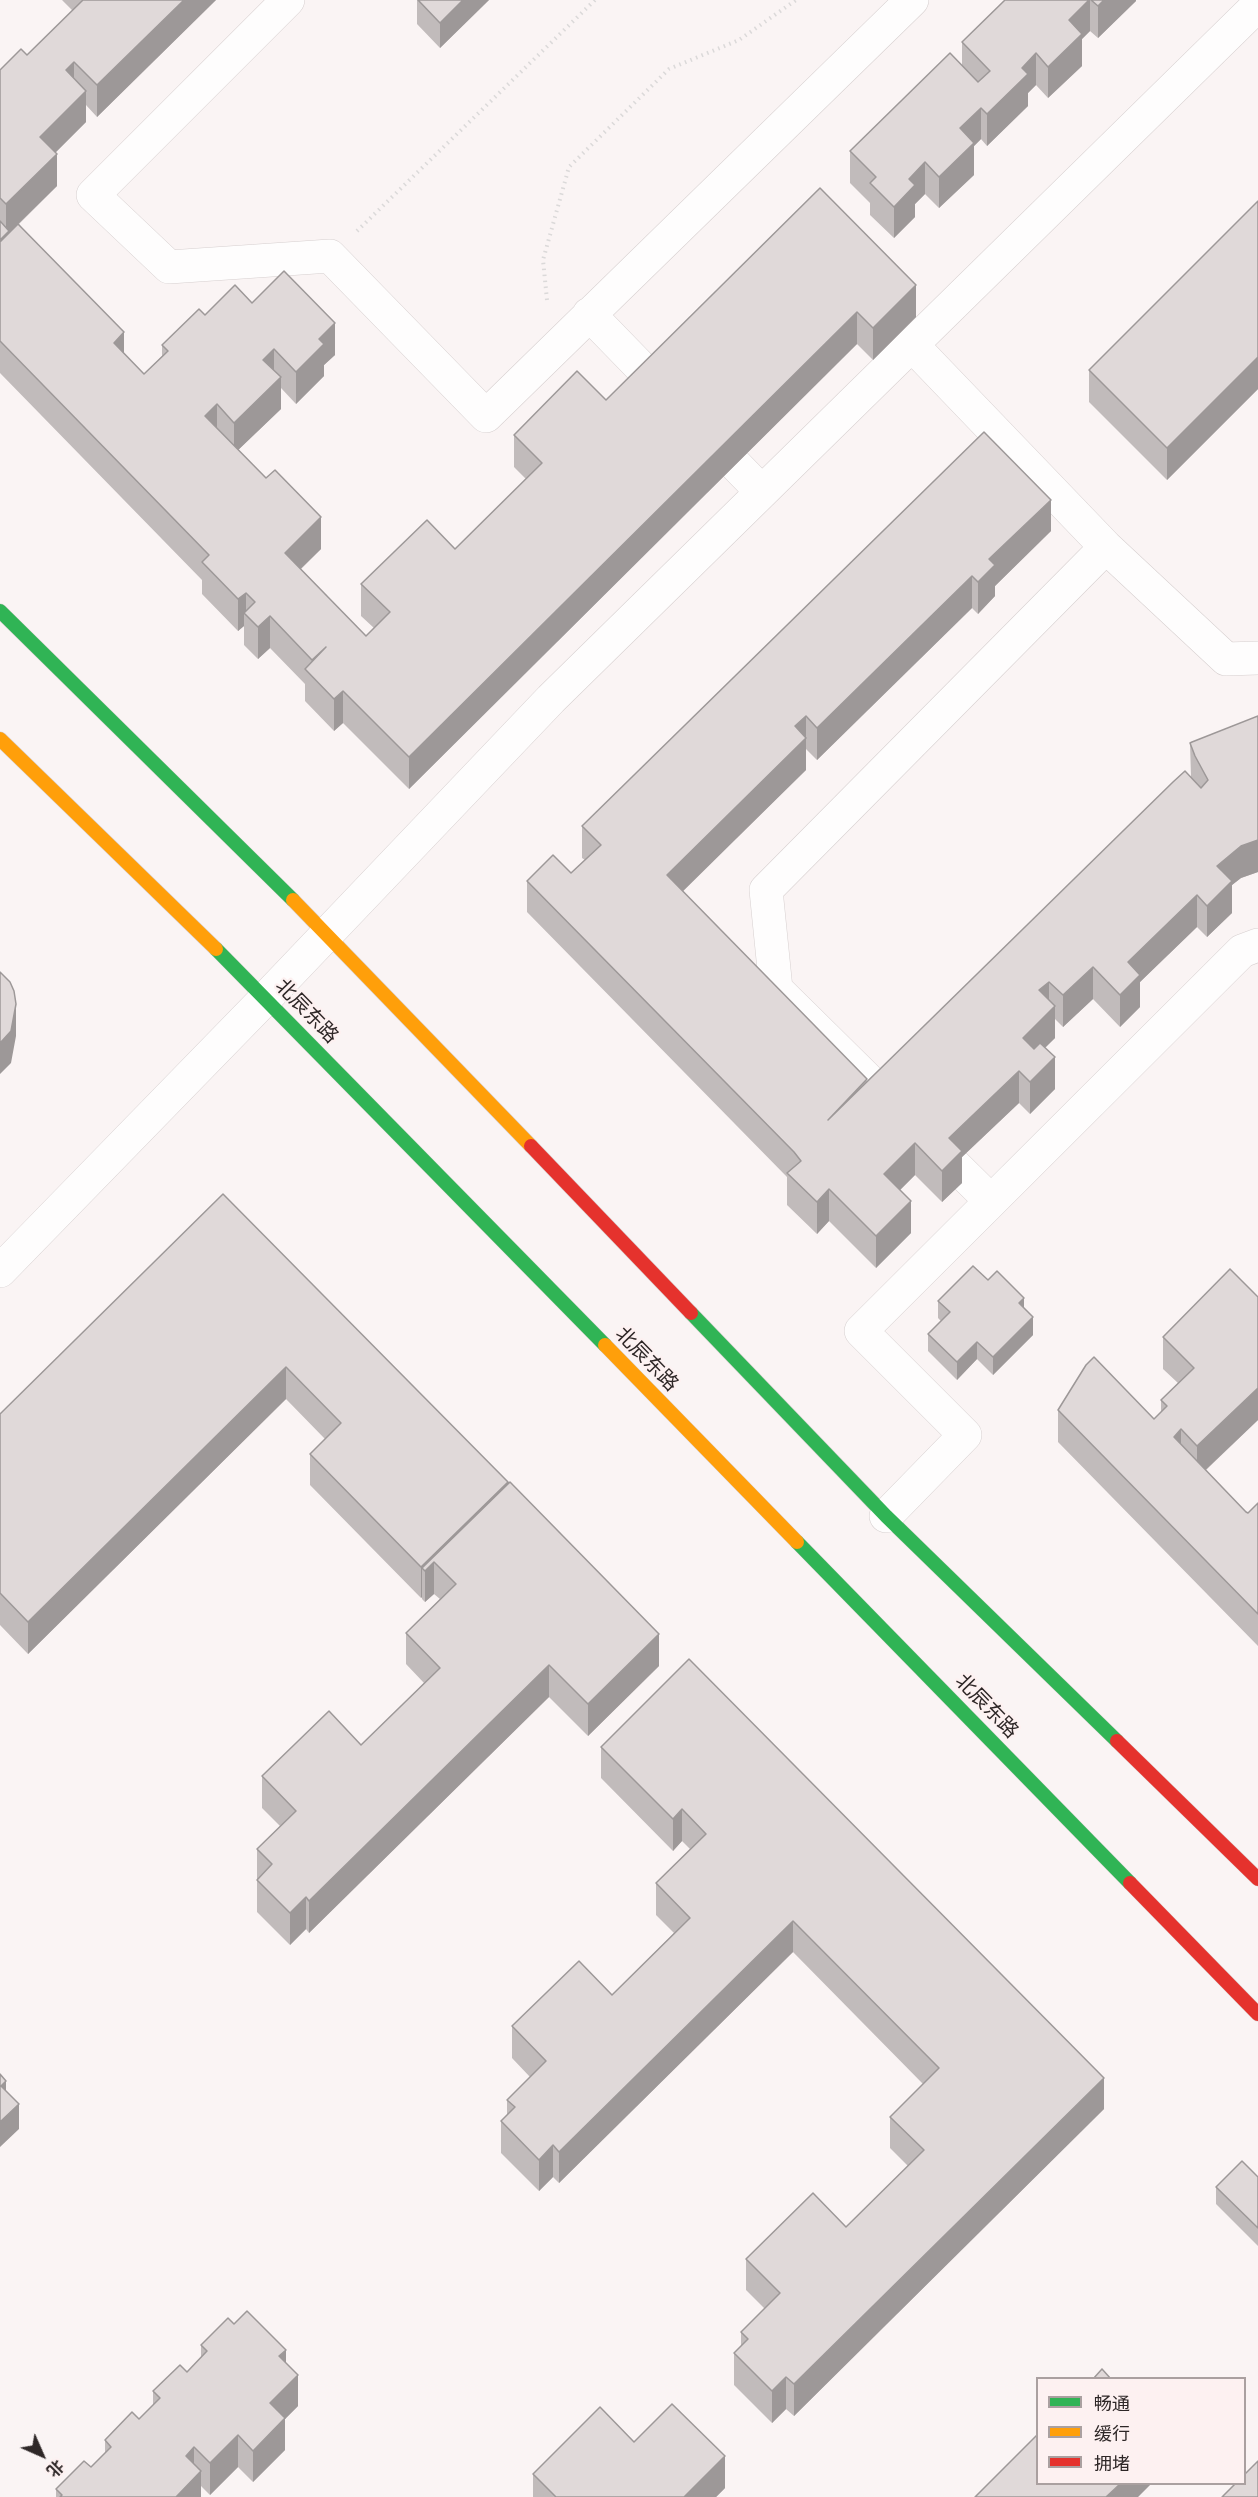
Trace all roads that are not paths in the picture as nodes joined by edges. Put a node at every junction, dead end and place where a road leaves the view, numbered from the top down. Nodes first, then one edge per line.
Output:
1 (288, 0) edge
2 (912, 0) edge
3 (1258, 5) edge
4 (589, 314) junction
5 (912, 345) junction
6 (762, 492) junction
7 (1106, 547) junction
8 (0, 611) edge
9 (1258, 658) edge
10 (0, 739) edge
11 (326, 933) junction
12 (1258, 945) edge
13 (266, 998) junction
14 (991, 1202) junction
15 (0, 1271) edge
16 (886, 1516) junction
17 (1258, 1879) edge
18 (1258, 2014) edge

1 - 4 street
2 - 4 street
3 - 5 street
4 - 6 street
5 - 6 street
5 - 7 street
6 - 11 street
7 - 9 street
7 - 14 street
8 - 11 street
10 - 13 street, 北辰东路
11 - 13 street
11 - 16 street
12 - 14 street
13 - 15 street
13 - 18 street, 北辰东路
14 - 16 street
16 - 17 street

